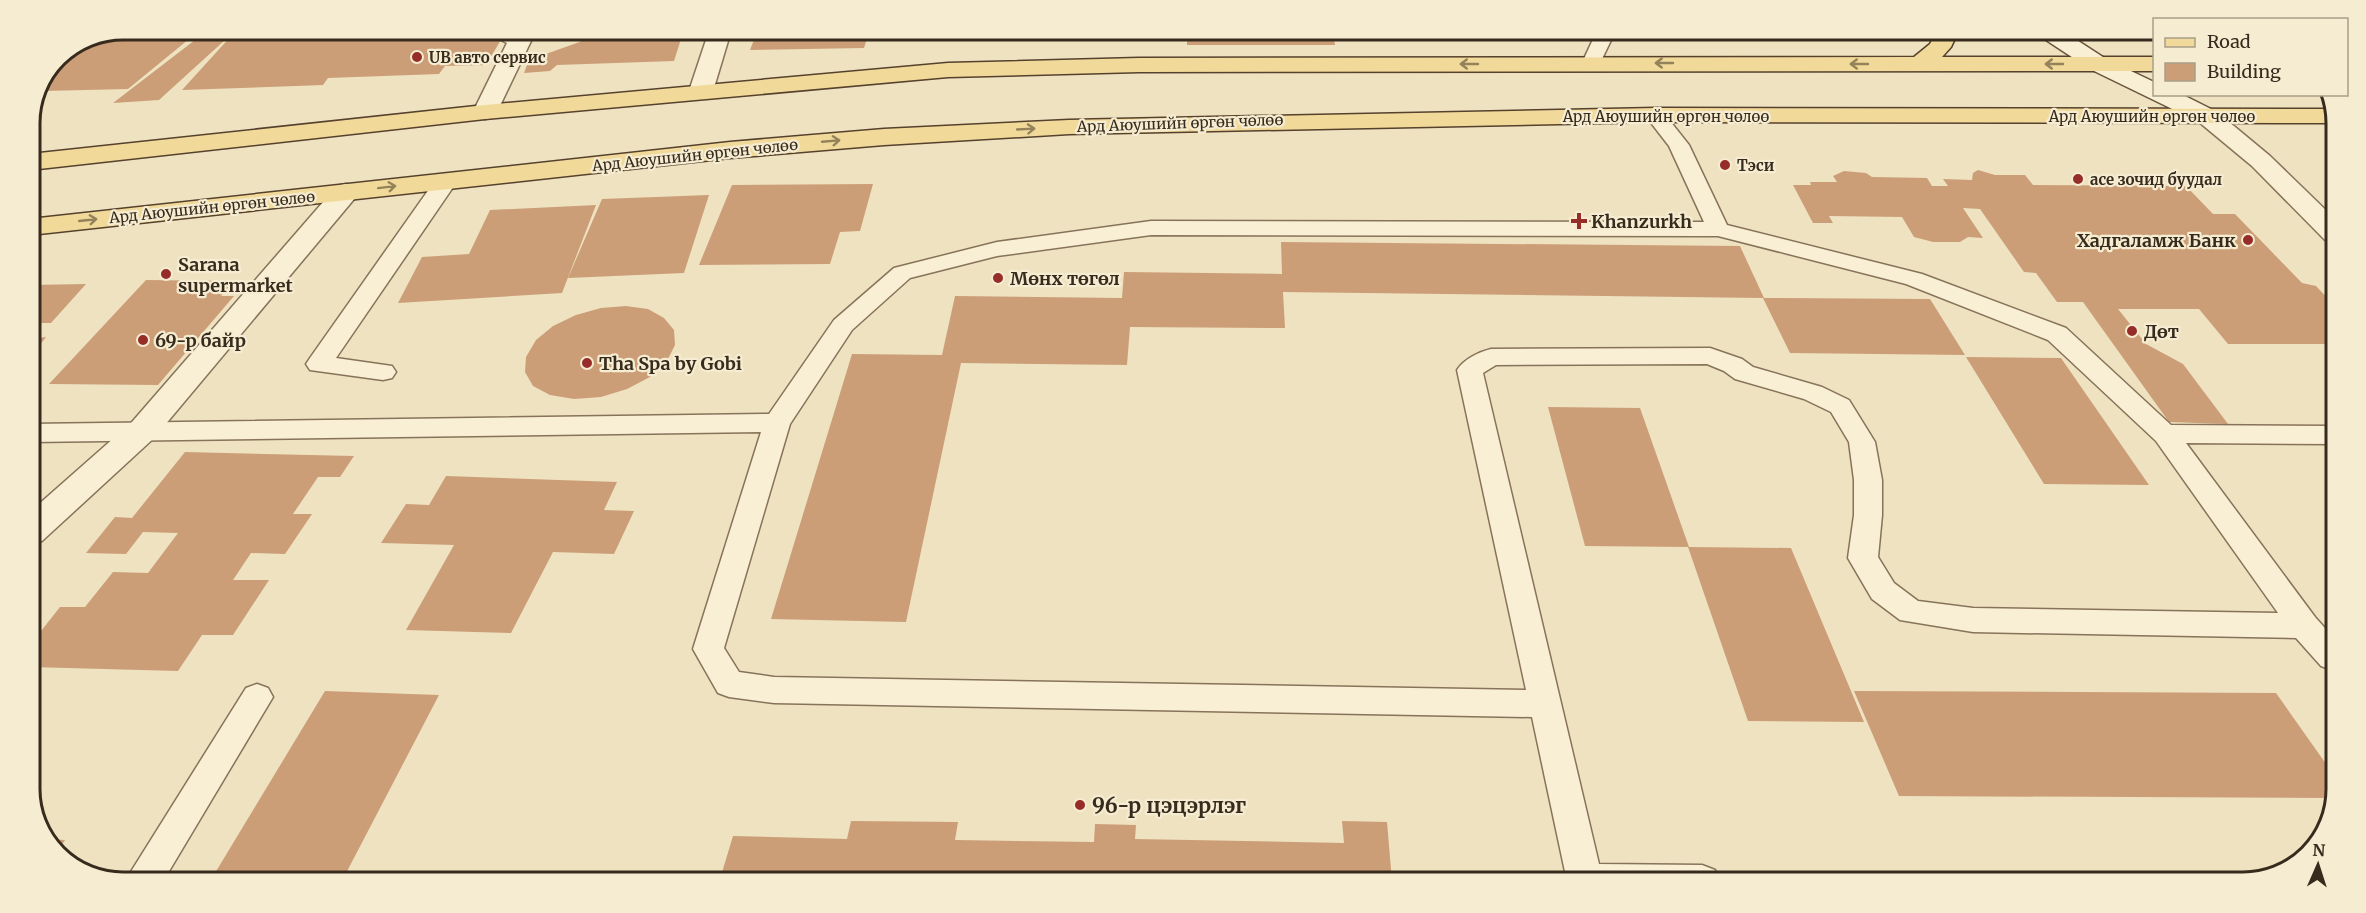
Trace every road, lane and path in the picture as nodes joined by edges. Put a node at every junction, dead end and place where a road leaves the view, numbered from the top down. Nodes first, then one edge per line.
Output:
1 (518, 40) edge
2 (717, 40) edge
3 (1602, 40) edge
4 (1943, 40) edge
5 (2063, 40) edge
6 (1591, 63) junction
7 (1920, 64) junction
8 (2098, 64) junction
9 (2153, 64) edge
10 (701, 91) junction
11 (2153, 91) edge
12 (2165, 96) edge
13 (485, 112) junction
14 (1655, 115) junction
15 (2325, 116) edge
16 (2208, 117) junction
17 (40, 161) edge
18 (447, 180) junction
19 (346, 192) junction
20 (2325, 224) edge
21 (40, 226) edge
22 (1718, 229) junction
23 (383, 372) dead end
24 (777, 423) junction
25 (143, 430) junction
26 (40, 433) edge
27 (2165, 434) junction
28 (2325, 435) edge
29 (41, 522) edge
30 (2304, 626) junction
31 (2326, 650) edge
32 (257, 698) dead end
33 (1546, 704) junction
34 (149, 872) edge
35 (1583, 872) edge

1 - 13 street
2 - 10 street
3 - 6 lane
4 - 7 main road
5 - 8 street
7 -> 6 main road
6 -> 10 main road
8 -> 7 main road
8 - 9 main road
8 - 11 street
10 - 13 main road
12 - 16 street
13 - 17 main road
14 - 16 main road, Ард Аюушийн өргөн чөлөө
18 -> 14 main road, Ард Аюушийн өргөн чөлөө
14 - 22 lane
15 - 16 main road, Ард Аюушийн өргөн чөлөө
16 - 20 street
19 -> 18 main road, Ард Аюушийн өргөн чөлөө
18 - 23 lane
21 -> 19 main road, Ард Аюушийн өргөн чөлөө
19 - 25 street
22 - 24 lane
22 - 27 lane
24 - 25 lane
24 - 33 lane
25 - 26 lane
25 - 29 street
27 - 28 lane
27 - 30 lane
30 - 31 lane
30 - 33 lane
32 - 34 lane
33 - 35 lane

